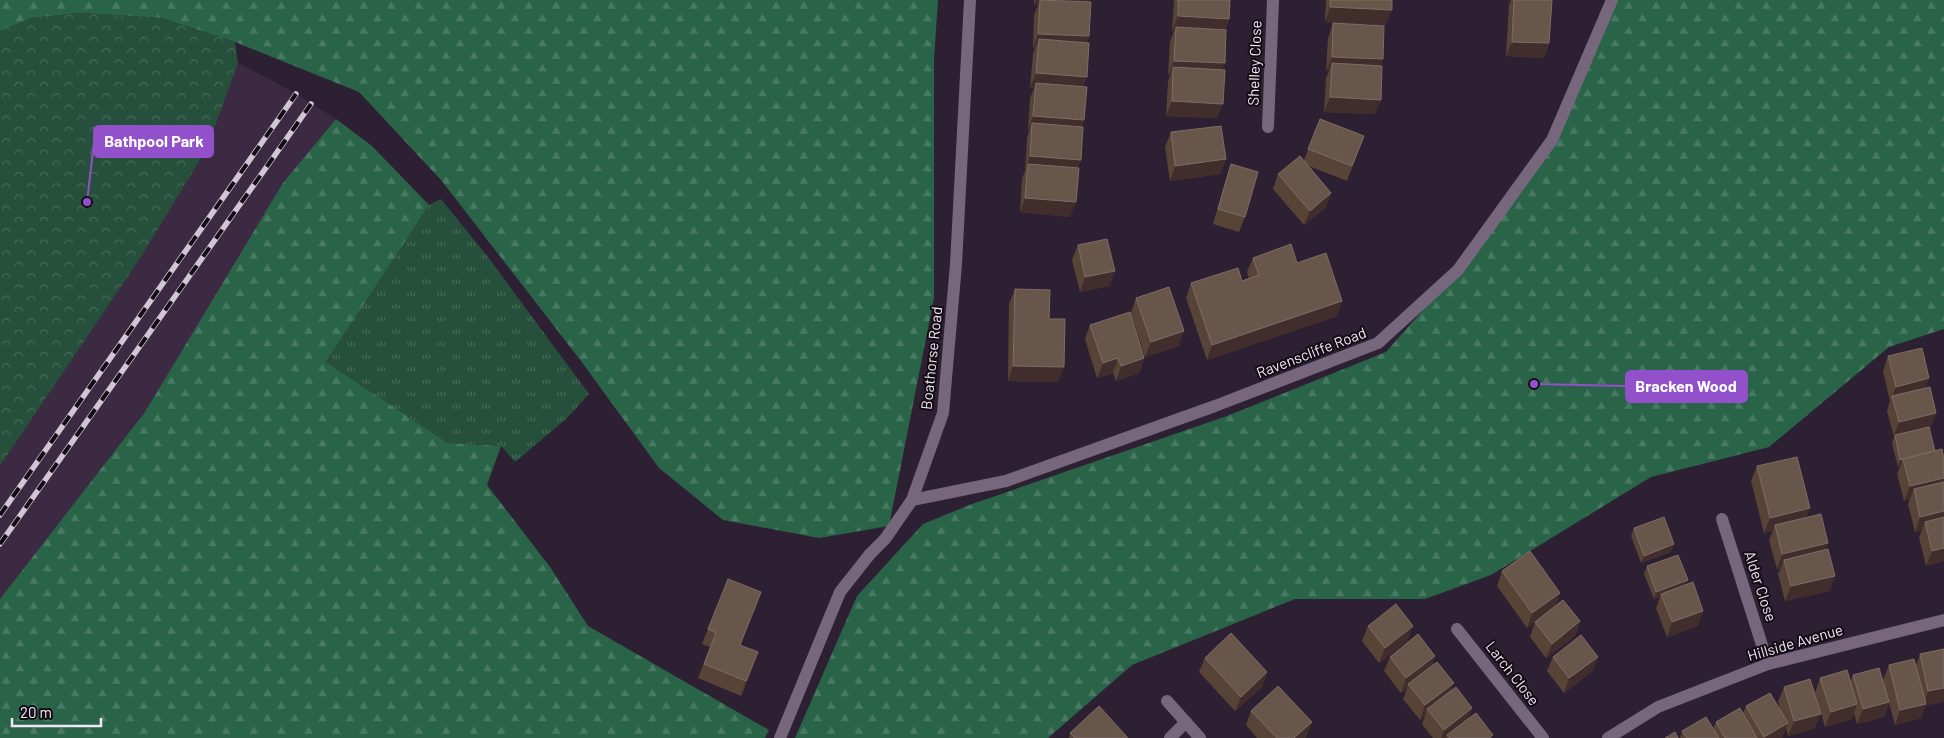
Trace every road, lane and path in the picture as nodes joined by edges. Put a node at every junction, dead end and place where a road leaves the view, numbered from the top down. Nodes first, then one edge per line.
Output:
1 (970, 0) edge
2 (1273, 0) edge
3 (1612, 0) edge
4 (1268, 127) dead end
5 (912, 500) junction
6 (1722, 519) dead end
7 (1944, 620) edge
8 (1457, 629) dead end
9 (1768, 664) junction
10 (1167, 701) dead end
11 (1186, 722) junction
12 (780, 738) edge
13 (1170, 738) edge
14 (1200, 738) edge
15 (1543, 738) edge
16 (1608, 738) edge

1 - 5 street, Boathorse Road
2 - 4 street, Shelley Close
3 - 5 street, Ravenscliffe Road
5 - 12 street, Boathorse Road
6 - 9 street, Alder Close
7 - 9 street, Hillside Avenue
8 - 15 street, Larch Close
9 - 16 street, Hillside Avenue
10 - 11 street
11 - 13 street
11 - 14 street

